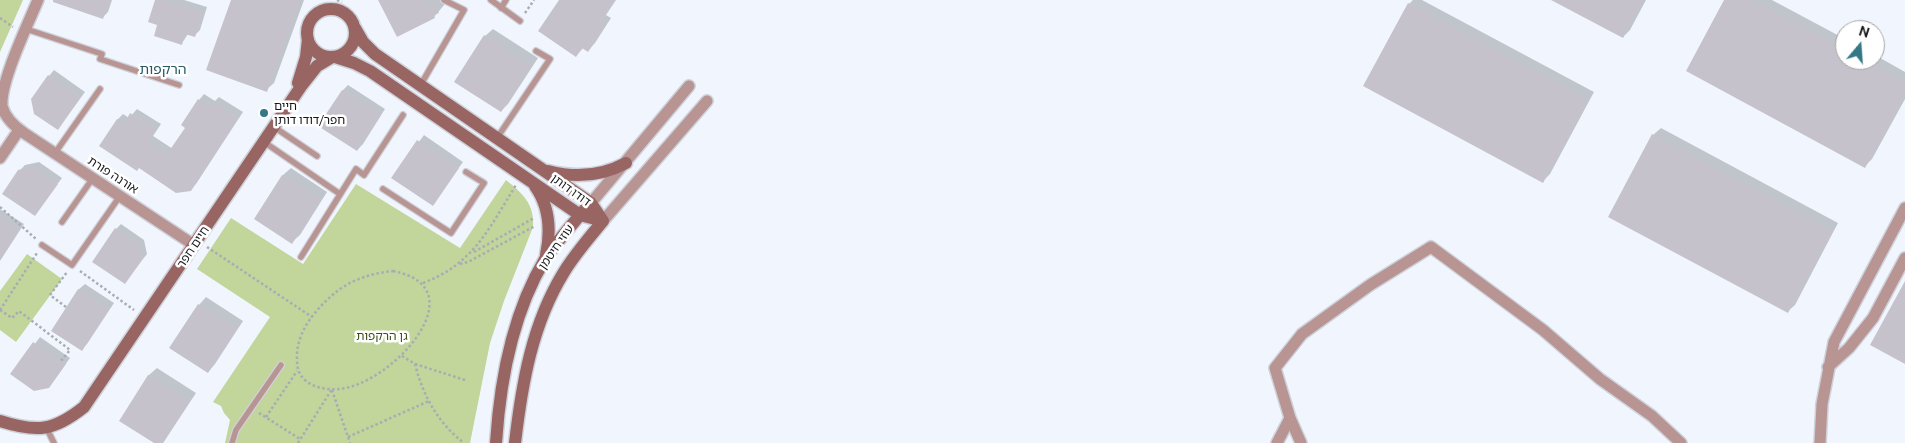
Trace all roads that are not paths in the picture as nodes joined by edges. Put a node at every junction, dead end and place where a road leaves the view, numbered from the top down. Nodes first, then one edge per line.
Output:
1 (38, 0) edge
2 (329, 0) edge
3 (444, 0) edge
4 (491, 0) edge
5 (506, 0) edge
6 (340, 1) edge
7 (501, 8) junction
8 (319, 12) junction
9 (349, 16) junction
10 (520, 21) road end
11 (355, 28) junction
12 (25, 31) junction
13 (307, 36) junction
14 (536, 51) dead end
15 (333, 57) junction
16 (8, 72) junction
17 (179, 85) dead end
18 (420, 86) junction
19 (689, 86) dead end
20 (100, 89) dead end
21 (1, 99) edge
22 (292, 100) junction
23 (707, 101) dead end
24 (403, 115) dead end
25 (274, 127) junction
26 (18, 128) junction
27 (496, 138) junction
28 (264, 142) junction
29 (55, 153) junction
30 (316, 156) dead end
31 (0, 158) edge
32 (626, 163) junction
33 (539, 167) junction
34 (466, 172) dead end
35 (92, 178) junction
36 (526, 178) junction
37 (383, 189) dead end
38 (340, 194) junction
39 (120, 196) junction
40 (590, 202) junction
41 (1905, 208) edge
42 (580, 215) junction
43 (603, 221) junction
44 (62, 222) dead end
45 (196, 243) junction
46 (42, 245) road end
47 (300, 257) dead end
48 (1905, 258) edge
49 (543, 264) junction
50 (281, 365) dead end
51 (1828, 367) junction
52 (1290, 418) junction
53 (0, 421) edge
54 (45, 425) junction
55 (54, 443) edge
56 (232, 443) edge
57 (495, 443) edge
58 (515, 443) edge
59 (1276, 443) edge
60 (1301, 443) edge
61 (1681, 443) edge
62 (1820, 443) edge

1 - 12 street, אורנה פורת
2 - 8 street
3 - 18 lane
4 - 7 lane
5 - 7 lane
6 - 9 street
7 - 10 lane
8 - 9 street
8 - 13 street
9 - 11 street
11 - 15 street
11 - 18 street, דודו דותן
12 - 16 street, אורנה פורת
12 - 17 lane
13 - 15 street
13 - 22 street, חיים חפר
14 - 27 lane
15 - 22 street, חיים חפר
15 - 36 street, דודו דותן
16 - 21 street, אורנה פורת
16 - 26 street, אורנה פורת
18 - 27 street, דודו דותן
19 - 32 street, עוזי חיטמן
20 - 29 lane
21 - 26 street, אורנה פורת
22 - 25 street, חיים חפר
23 - 43 street, עוזי חיטמן
24 - 38 lane
25 - 28 street, חיים חפר
25 - 30 lane
26 - 29 street, אורנה פורת
26 - 31 street
27 - 33 street, דודו דותן
28 - 38 lane
28 - 45 street, חיים חפר
29 - 35 street, אורנה פורת
32 - 33 street
32 - 40 street, עוזי חיטמן
33 - 40 street, דודו דותן
34 - 37 lane
35 - 39 street, אורנה פורת
35 - 44 lane
36 - 42 street, דודו דותן
36 - 49 street
38 - 47 lane
39 - 45 street, אורנה פורת
39 - 46 lane
40 - 42 street, עוזי חיטמן
40 - 43 street, דודו דותן
41 - 51 street
42 - 43 street, דודו דותן
42 - 49 street, עוזי חיטמן
43 - 58 street, עוזי חיטמן
45 - 54 street, חיים חפר
48 - 51 street
49 - 57 street, עוזי חיטמן
50 - 56 lane
51 - 62 street
52 - 59 street
52 - 60 street
52 - 61 street
53 - 54 street, חיים חפר
54 - 55 lane

